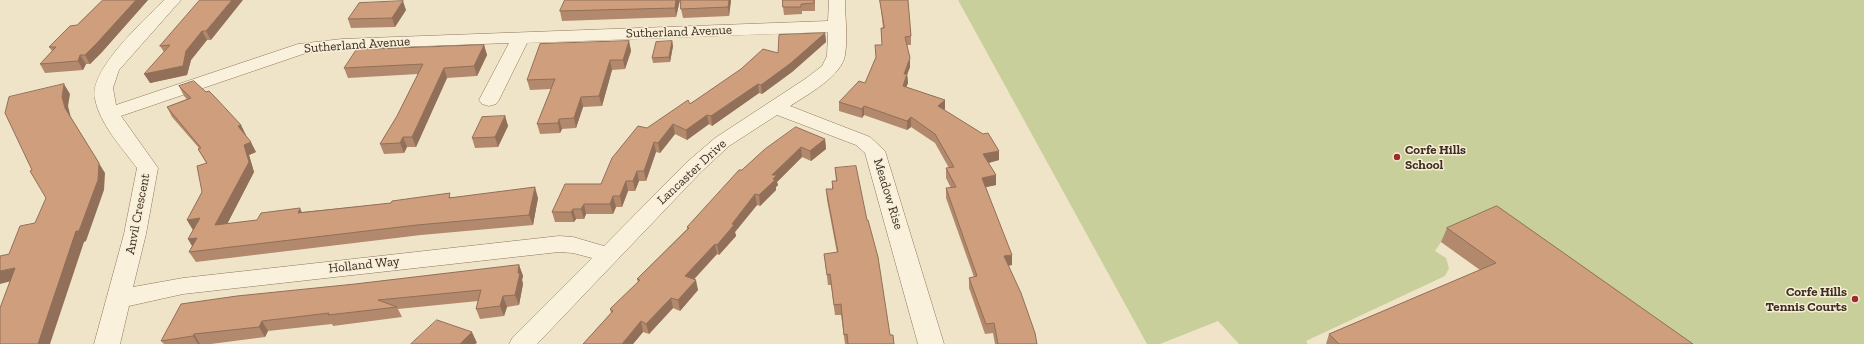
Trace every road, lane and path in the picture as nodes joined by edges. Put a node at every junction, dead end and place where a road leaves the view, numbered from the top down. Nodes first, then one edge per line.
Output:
1 (173, 0) edge
2 (837, 0) edge
3 (838, 26) junction
4 (520, 38) junction
5 (489, 100) dead end
6 (775, 107) junction
7 (109, 114) junction
8 (609, 255) junction
9 (119, 299) junction
10 (107, 344) edge
11 (522, 344) edge
12 (931, 344) edge

1 - 7 street, Anvil Crescent
2 - 3 street, Lancaster Drive
3 - 4 street, Sutherland Avenue
3 - 6 street, Lancaster Drive
4 - 5 street
4 - 7 street, Sutherland Avenue
6 - 8 street, Lancaster Drive
6 - 12 street, Meadow Rise
7 - 9 street, Anvil Crescent
8 - 9 street, Holland Way
8 - 11 street, Lancaster Drive
9 - 10 street, Anvil Crescent

